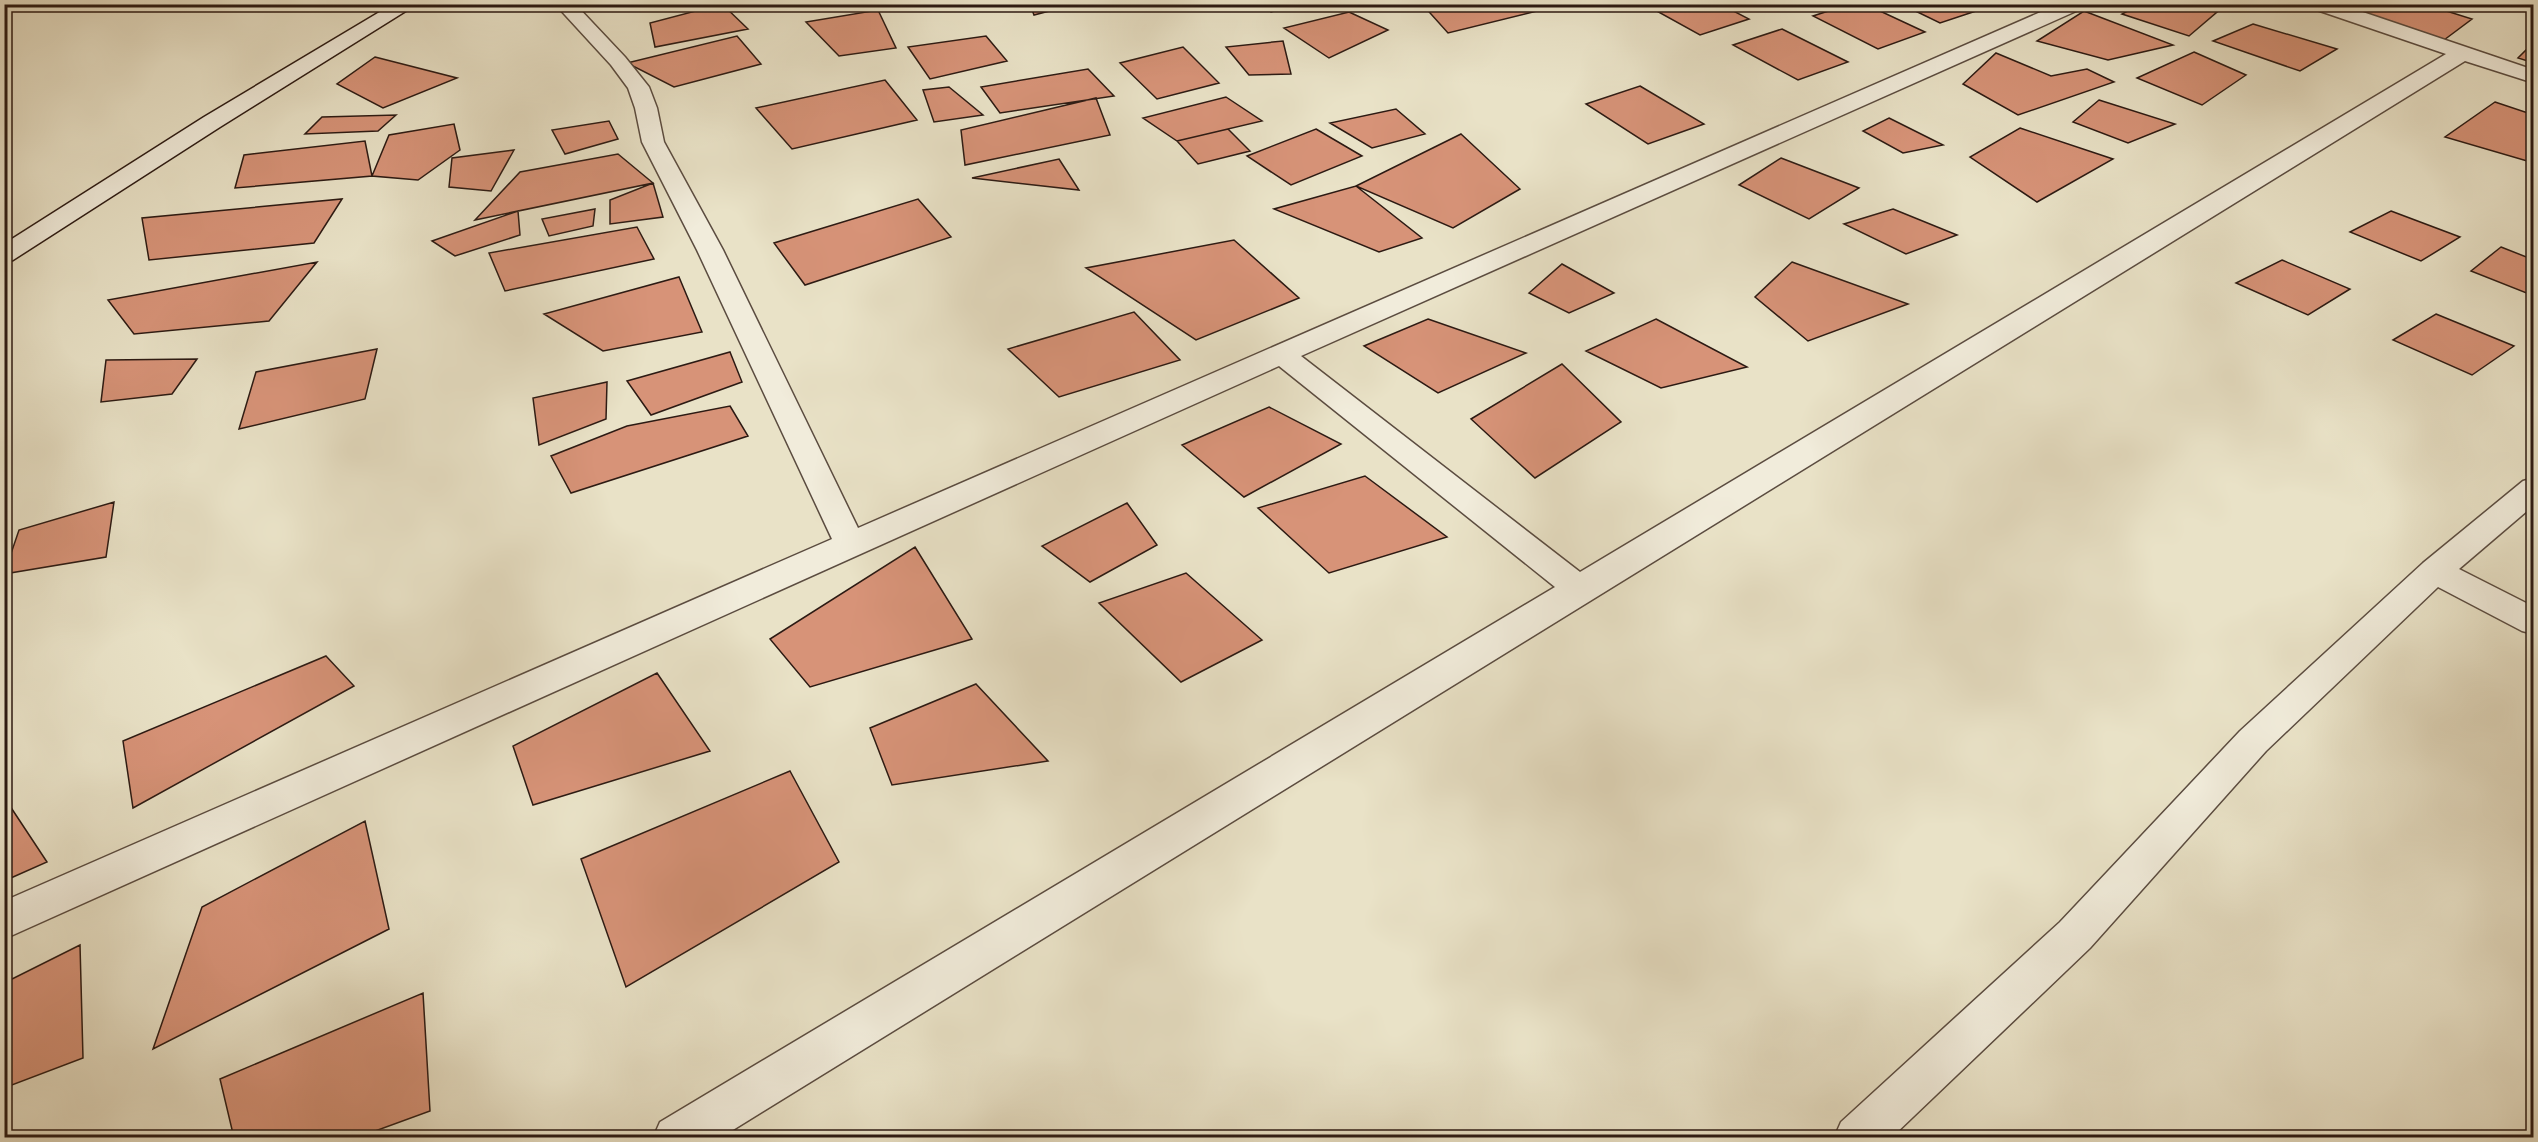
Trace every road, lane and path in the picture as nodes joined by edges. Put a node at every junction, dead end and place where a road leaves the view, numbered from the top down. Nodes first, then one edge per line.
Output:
1 (408, 4) edge
2 (564, 4) edge
3 (2076, 4) edge
4 (2318, 4) edge
5 (2463, 52) junction
6 (2534, 76) edge
7 (4, 255) edge
8 (1282, 355) junction
9 (2534, 489) edge
10 (850, 544) junction
11 (2435, 571) junction
12 (1579, 588) junction
13 (2534, 621) edge
14 (4, 921) edge
15 (676, 1137) edge
16 (1857, 1137) edge

1 - 7 street
2 - 10 street
3 - 8 street
4 - 5 street
5 - 6 street
5 - 12 street
8 - 10 street
8 - 12 street
9 - 11 street
10 - 14 street
11 - 13 street
11 - 16 street
12 - 15 street

